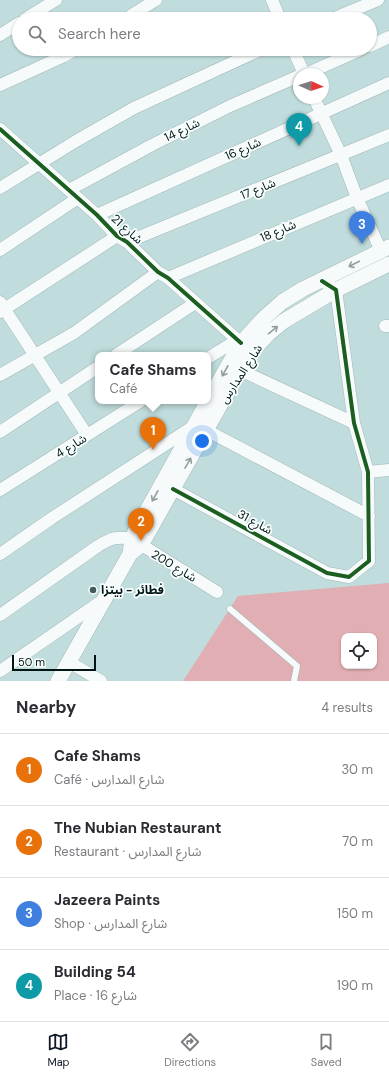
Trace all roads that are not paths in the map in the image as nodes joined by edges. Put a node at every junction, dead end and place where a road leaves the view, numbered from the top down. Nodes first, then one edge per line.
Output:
1 (56, 0) edge
2 (156, 0) edge
3 (272, 0) edge
4 (378, 0) edge
5 (36, 12) edge
6 (137, 12) edge
7 (277, 12) edge
8 (349, 12) edge
9 (12, 27) edge
10 (0, 35) edge
11 (389, 37) edge
12 (377, 43) edge
13 (64, 56) edge
14 (247, 56) edge
15 (296, 56) edge
16 (346, 56) edge
17 (302, 68) edge
18 (319, 68) edge
19 (293, 79) edge
20 (389, 83) edge
21 (0, 85) edge
22 (317, 104) edge
23 (321, 114) junction
24 (0, 129) edge
25 (389, 135) edge
26 (341, 155) junction
27 (40, 164) junction
28 (389, 185) edge
29 (0, 188) edge
30 (73, 194) junction
31 (357, 198) junction
32 (97, 215) junction
33 (122, 239) junction
34 (385, 249) edge
35 (0, 250) edge
36 (389, 264) edge
37 (163, 275) junction
38 (322, 281) junction
39 (336, 290) junction
40 (195, 303) junction
41 (2, 307) edge
42 (239, 341) junction
43 (121, 352) edge
44 (36, 354) junction
45 (211, 356) edge
46 (95, 369) edge
47 (240, 370) junction
48 (0, 375) edge
49 (59, 393) junction
50 (211, 395) edge
51 (136, 404) edge
52 (207, 404) edge
53 (354, 423) junction
54 (200, 428) junction
55 (0, 432) edge
56 (87, 435) junction
57 (389, 470) edge
58 (368, 472) junction
59 (173, 489) junction
60 (0, 490) edge
61 (369, 516) junction
62 (134, 546) junction
63 (0, 554) edge
64 (217, 592) dead end
65 (104, 600) junction
66 (230, 609) dead end
67 (0, 615) edge
68 (69, 662) junction
69 (0, 671) edge
70 (58, 681) edge
71 (100, 681) edge
72 (294, 681) edge

1 - 5 street
2 - 6 street
3 - 7 street
4 - 8 street
9 - 10 street
11 - 12 street
13 - 21 street
14 - 27 street
15 - 17 street
16 - 18 street
19 - 30 street, شارع 14
20 - 23 street, شارع 16
22 - 23 street
23 - 26 street
23 - 32 street, شارع 16
24 - 27 street, شارع 21
25 - 26 street, شارع 17
26 - 31 street
26 - 33 street, شارع 17
27 - 29 street
27 - 30 street, شارع 21
28 - 31 street, شارع 18
30 - 32 street, شارع 21
30 - 35 street, شارع 14
31 - 34 street
31 - 37 street, شارع 18
32 - 33 street, شارع 21
33 - 37 street, شارع 21
33 - 41 street, شارع 17
34 -> 38 street, شارع المدارس
36 - 39 street, شارع المدارس
37 - 40 street, شارع 21
37 - 44 street, شارع 18
38 - 39 street
38 - 42 street, شارع المدارس
47 -> 39 street, شارع المدارس
39 - 53 street
40 - 42 street, شارع 21
40 - 43 street
41 - 44 street
42 - 45 street
42 -> 50 street, شارع المدارس
44 - 48 street, شارع 18
44 - 49 street
46 - 49 street
47 - 53 street
47 - 54 street, شارع المدارس
49 - 55 street
49 - 56 street
51 - 56 street, شارع 4
52 - 54 street, شارع المدارس
53 - 58 street
59 -> 54 street, شارع المدارس
54 - 61 street
54 -> 62 street, شارع المدارس
54 - 63 street
56 - 60 street, شارع 4
57 - 58 street
58 - 61 street
59 - 61 street, شارع 31
59 - 62 street, شارع المدارس
62 - 64 street, شارع 200
62 - 65 street, شارع المدارس
62 - 67 street
65 - 68 street, شارع المدارس
65 - 69 street
66 - 72 lane
68 - 70 street, شارع المدارس
68 - 71 street

